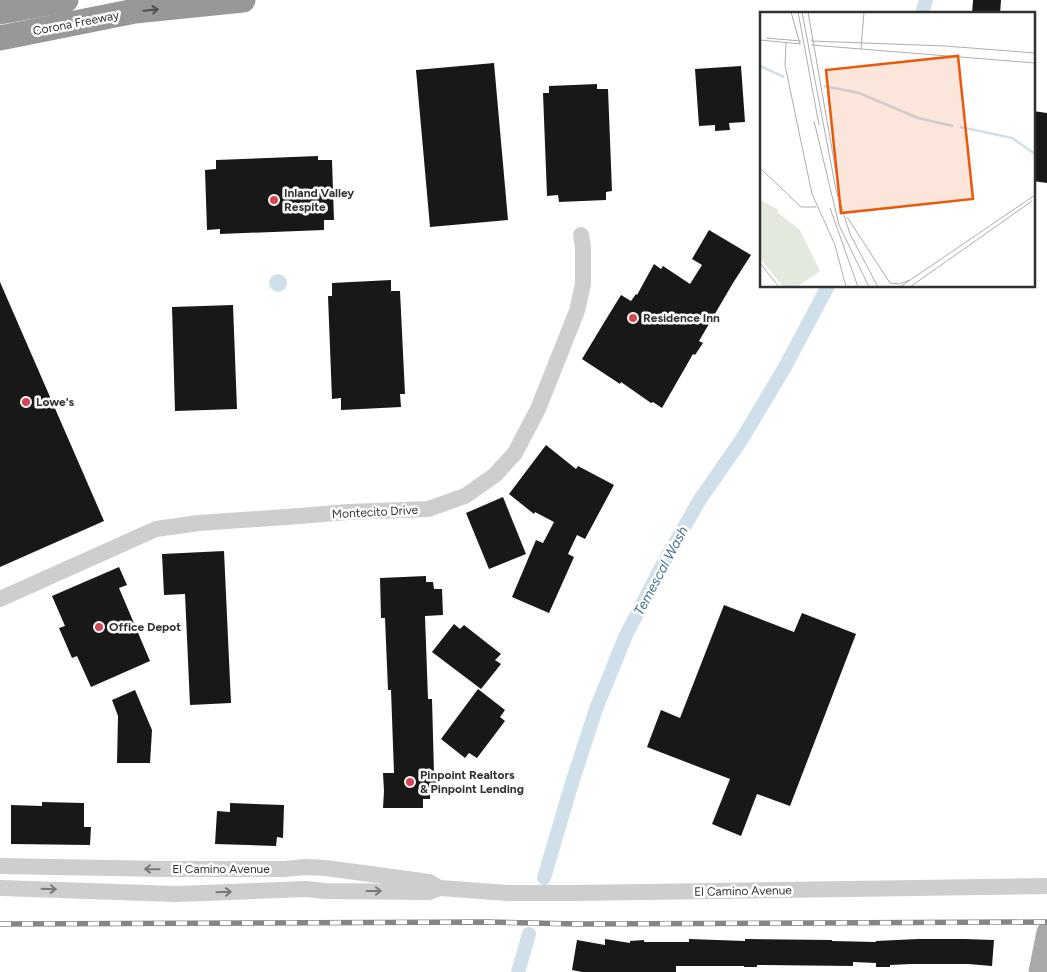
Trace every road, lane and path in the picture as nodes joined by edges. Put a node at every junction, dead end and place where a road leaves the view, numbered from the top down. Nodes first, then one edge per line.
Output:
1 (66, 0) edge
2 (243, 0) edge
3 (0, 12) edge
4 (0, 38) edge
5 (581, 235) dead end
6 (0, 599) edge
7 (0, 866) edge
8 (1047, 886) edge
9 (0, 888) edge
10 (440, 888) junction
11 (1047, 932) edge
12 (1039, 972) edge

1 - 3 highway
4 -> 2 highway, Corona Freeway
5 - 6 street, Montecito Drive
10 -> 7 street, El Camino Avenue
8 - 10 street, El Camino Avenue
9 -> 10 street, El Camino Avenue
11 - 12 main road

